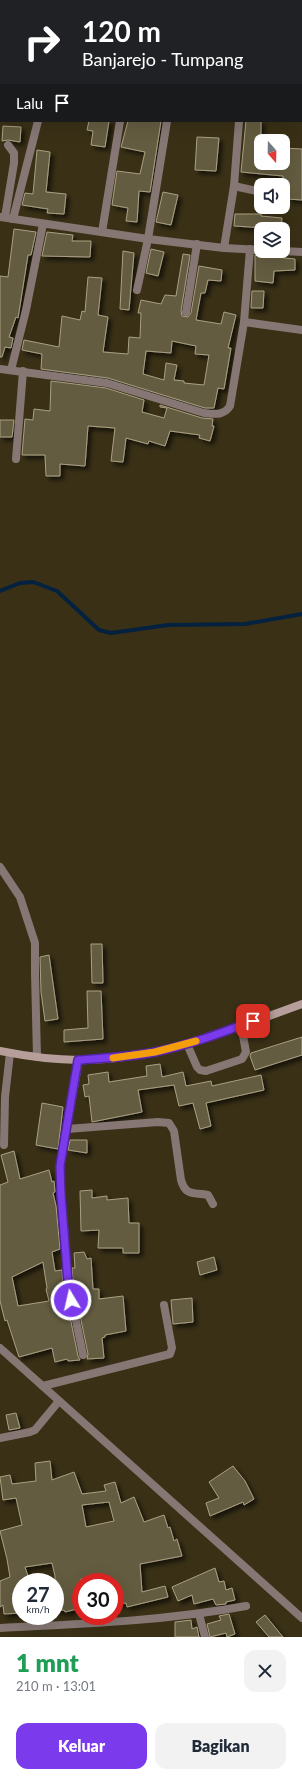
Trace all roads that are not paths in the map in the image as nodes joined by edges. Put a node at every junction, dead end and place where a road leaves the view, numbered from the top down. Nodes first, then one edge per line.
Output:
1 (38, 122) edge
2 (120, 122) edge
3 (167, 122) edge
4 (239, 122) edge
5 (8, 145) dead end
6 (234, 186) junction
7 (254, 190) edge
8 (6, 218) edge
9 (43, 224) junction
10 (102, 232) junction
11 (148, 238) junction
12 (197, 244) junction
13 (224, 248) junction
14 (250, 249) junction
15 (254, 249) edge
16 (290, 251) edge
17 (302, 252) edge
18 (137, 290) dead end
19 (186, 312) dead end
20 (244, 322) junction
21 (302, 330) edge
22 (0, 368) edge
23 (11, 370) junction
24 (23, 371) junction
25 (16, 460) dead end
26 (0, 868) edge
27 (302, 1004) edge
28 (241, 1026) junction
29 (186, 1044) junction
30 (0, 1051) edge
31 (10, 1053) junction
32 (37, 1057) junction
33 (78, 1060) junction
34 (67, 1130) junction
35 (4, 1145) dead end
36 (213, 1204) dead end
37 (164, 1305) dead end
38 (0, 1348) edge
39 (83, 1355) dead end
40 (43, 1386) junction
41 (58, 1402) junction
42 (0, 1438) edge
43 (246, 1606) dead end
44 (199, 1614) junction
45 (302, 1618) edge
46 (0, 1628) edge
47 (205, 1637) edge

1 - 8 street
2 - 10 street
3 - 11 street
4 - 6 street
5 - 8 street
6 - 7 street
6 - 13 street
8 - 9 street
9 - 10 street
9 - 23 street
10 - 11 street
11 - 12 street
11 - 18 street
12 - 13 street
12 - 19 street
13 - 14 street
14 - 15 street
14 - 20 street
16 - 17 street
20 - 21 street
20 - 24 street
22 - 23 street
23 - 24 street
24 - 25 street
26 - 32 street
27 - 28 main road
28 - 29 main road
28 - 29 street
29 - 33 main road
30 - 31 main road
31 - 32 main road
31 - 35 street
32 - 33 main road
33 - 34 street
34 - 36 street
34 - 39 street
37 - 40 street
38 - 40 street
40 - 41 street
41 - 42 street
41 - 45 street
43 - 44 street
44 - 46 street
44 - 47 street

